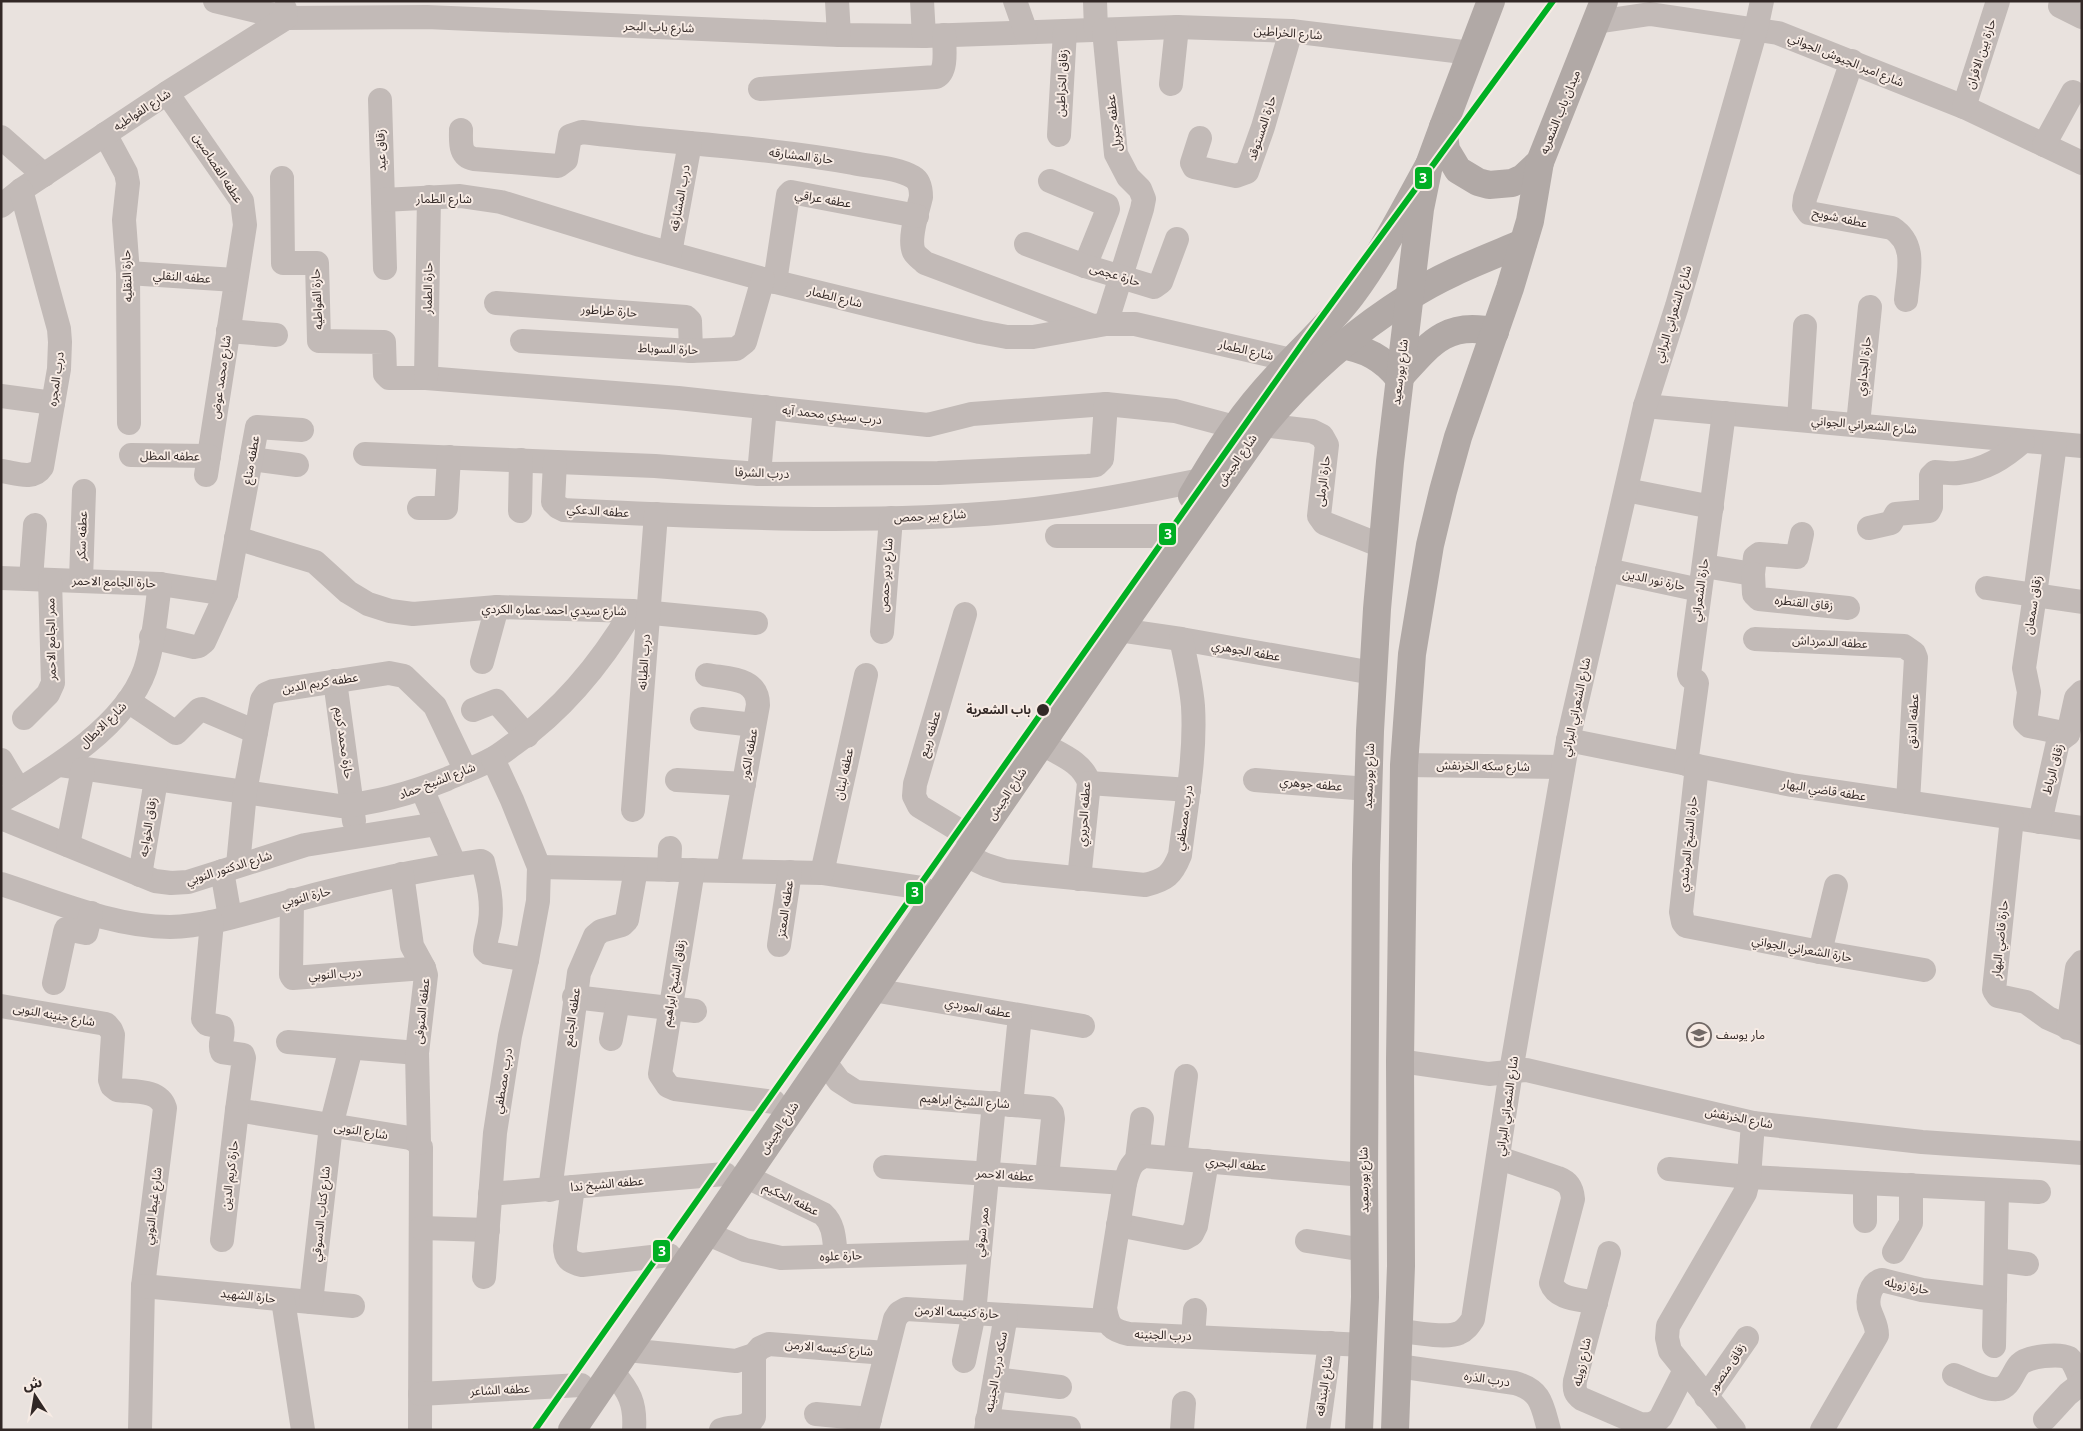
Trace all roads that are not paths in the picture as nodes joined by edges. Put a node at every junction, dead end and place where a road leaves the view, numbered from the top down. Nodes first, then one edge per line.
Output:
1 (215, 1) edge
2 (837, 1) edge
3 (922, 1) edge
4 (1015, 1) edge
5 (1095, 1) edge
6 (1491, 1) edge
7 (1762, 1) edge
8 (1998, 1) edge
9 (2056, 3) edge
10 (431, 9) edge
11 (285, 10) edge
12 (392, 10) edge
13 (1600, 12) edge
14 (2082, 16) edge
15 (1177, 27) junction
16 (1756, 29) junction
17 (1100, 30) junction
18 (1065, 31) junction
19 (1291, 31) junction
20 (1026, 32) junction
21 (839, 35) junction
22 (934, 36) junction
23 (1471, 53) junction
24 (1852, 61) junction
25 (1171, 84) dead end
26 (760, 89) dead end
27 (2074, 92) dead end
28 (167, 93) junction
29 (380, 100) dead end
30 (1964, 107) junction
31 (1443, 127) junction
32 (461, 130) dead end
33 (105, 134) junction
34 (1059, 135) dead end
35 (1, 138) edge
36 (1200, 138) dead end
37 (690, 143) junction
38 (2044, 145) junction
39 (1540, 162) junction
40 (2082, 163) edge
41 (1428, 165) junction
42 (44, 175) junction
43 (282, 178) dead end
44 (1050, 181) dead end
45 (21, 190) junction
46 (429, 197) junction
47 (383, 200) junction
48 (1, 206) edge
49 (917, 216) junction
50 (1176, 239) dead end
51 (1523, 243) junction
52 (1026, 244) dead end
53 (670, 253) junction
54 (1085, 266) junction
55 (385, 268) dead end
56 (128, 273) junction
57 (1120, 276) junction
58 (235, 280) junction
59 (769, 281) junction
60 (1409, 296) junction
61 (1906, 300) dead end
62 (496, 303) dead end
63 (1870, 307) dead end
64 (1099, 325) junction
65 (1805, 326) dead end
66 (228, 331) junction
67 (1494, 332) junction
68 (276, 335) dead end
69 (522, 341) dead end
70 (1340, 345) junction
71 (691, 351) junction
72 (1291, 360) junction
73 (426, 378) junction
74 (1399, 378) junction
75 (1, 396) edge
76 (53, 403) junction
77 (1106, 404) junction
78 (1645, 406) junction
79 (765, 407) junction
80 (1724, 413) junction
81 (1799, 419) junction
82 (128, 423) dead end
83 (1858, 424) junction
84 (1263, 425) junction
85 (1235, 427) junction
86 (302, 430) dead end
87 (2023, 441) junction
88 (2055, 444) junction
89 (2082, 446) edge
90 (365, 454) dead end
91 (131, 455) dead end
92 (252, 458) junction
93 (449, 458) junction
94 (521, 460) junction
95 (555, 462) junction
96 (297, 465) dead end
97 (208, 466) joint
98 (1, 471) edge
99 (759, 474) junction
100 (1201, 480) junction
101 (1626, 490) junction
102 (84, 491) dead end
103 (1712, 507) junction
104 (419, 508) dead end
105 (520, 511) dead end
106 (656, 514) junction
107 (891, 518) junction
108 (35, 525) dead end
109 (1869, 528) dead end
110 (1802, 534) dead end
111 (1057, 536) dead end
112 (1165, 536) junction
113 (236, 538) junction
114 (1382, 546) junction
115 (1704, 566) junction
116 (1607, 570) junction
117 (1753, 574) junction
118 (1, 578) edge
119 (40, 579) junction
120 (81, 580) junction
121 (160, 584) junction
122 (1987, 588) dead end
123 (1700, 590) junction
124 (226, 594) junction
125 (2036, 595) junction
126 (2082, 602) edge
127 (497, 607) junction
128 (1848, 608) dead end
129 (640, 612) junction
130 (965, 614) dead end
131 (756, 624) dead end
132 (1119, 630) junction
133 (882, 632) dead end
134 (152, 637) junction
135 (1181, 639) junction
136 (1756, 639) dead end
137 (1904, 646) joint
138 (482, 662) dead end
139 (1373, 673) junction
140 (706, 675) dead end
141 (866, 675) dead end
142 (335, 681) junction
143 (2082, 692) edge
144 (128, 701) junction
145 (473, 710) dead end
146 (24, 718) dead end
147 (702, 719) dead end
148 (754, 725) junction
149 (256, 732) junction
150 (2068, 734) junction
151 (526, 736) junction
152 (1568, 740) junction
153 (1042, 744) junction
154 (493, 759) junction
155 (1, 760) edge
156 (59, 765) junction
157 (1404, 765) junction
158 (1691, 765) junction
159 (1563, 767) junction
160 (83, 769) junction
161 (466, 771) junction
162 (156, 780) junction
163 (677, 780) dead end
164 (1255, 780) dead end
165 (1089, 783) junction
166 (744, 784) junction
167 (422, 789) junction
168 (1368, 789) junction
169 (1188, 790) junction
170 (245, 792) junction
171 (10, 796) edge
172 (1908, 802) junction
173 (352, 806) junction
174 (633, 810) dead end
175 (1, 818) edge
176 (2012, 818) junction
177 (2040, 822) junction
178 (437, 824) junction
179 (2082, 828) edge
180 (356, 836) junction
181 (964, 843) junction
182 (68, 845) junction
183 (455, 865) junction
184 (539, 867) junction
185 (230, 868) junction
186 (636, 869) junction
187 (693, 870) junction
188 (728, 871) junction
189 (790, 872) junction
190 (822, 873) junction
191 (402, 874) junction
192 (140, 875) junction
193 (1079, 879) junction
194 (1, 884) edge
195 (1836, 886) dead end
196 (923, 888) junction
197 (292, 900) junction
198 (91, 912) junction
199 (221, 920) junction
200 (1683, 922) joint
201 (779, 945) dead end
202 (1820, 952) junction
203 (527, 960) junction
204 (2082, 962) edge
205 (424, 968) junction
206 (1924, 970) dead end
207 (54, 983) dead end
208 (873, 990) junction
209 (574, 997) junction
210 (618, 1002) junction
211 (1, 1006) edge
212 (670, 1008) junction
213 (695, 1011) dead end
214 (1020, 1016) junction
215 (106, 1024) joint
216 (1083, 1026) dead end
217 (2075, 1030) edge
218 (611, 1039) dead end
219 (288, 1042) dead end
220 (351, 1048) junction
221 (417, 1052) junction
222 (824, 1061) junction
223 (1400, 1061) junction
224 (1511, 1071) junction
225 (1186, 1076) dead end
226 (774, 1102) junction
227 (1002, 1104) junction
228 (238, 1110) junction
229 (1142, 1119) dead end
230 (1753, 1123) junction
231 (331, 1126) junction
232 (418, 1143) junction
233 (2082, 1153) edge
234 (1175, 1158) junction
235 (1499, 1158) junction
236 (1137, 1159) junction
237 (1207, 1161) junction
238 (886, 1167) dead end
239 (1669, 1169) dead end
240 (987, 1174) junction
241 (735, 1175) junction
242 (1364, 1175) junction
243 (1047, 1177) junction
244 (1749, 1177) junction
245 (1125, 1183) junction
246 (1865, 1183) junction
247 (1911, 1185) junction
248 (573, 1188) junction
249 (550, 1190) junction
250 (1997, 1190) junction
251 (2039, 1192) dead end
252 (490, 1194) junction
253 (1865, 1221) dead end
254 (1118, 1225) junction
255 (421, 1228) junction
256 (488, 1230) junction
257 (706, 1233) junction
258 (222, 1240) dead end
259 (1307, 1241) dead end
260 (1365, 1250) junction
261 (980, 1252) junction
262 (1894, 1252) dead end
263 (1609, 1253) dead end
264 (669, 1255) junction
265 (836, 1256) junction
266 (1996, 1260) junction
267 (2027, 1264) dead end
268 (484, 1276) dead end
269 (142, 1286) junction
270 (1995, 1299) junction
271 (283, 1300) junction
272 (311, 1302) junction
273 (1596, 1303) junction
274 (353, 1306) dead end
275 (1195, 1310) dead end
276 (974, 1313) junction
277 (1006, 1315) junction
278 (1107, 1321) junction
279 (1400, 1331) junction
280 (1193, 1336) junction
281 (1747, 1338) dead end
282 (1330, 1343) junction
283 (1364, 1345) junction
284 (1994, 1346) dead end
285 (886, 1353) junction
286 (754, 1355) junction
287 (964, 1360) dead end
288 (620, 1361) junction
289 (1398, 1366) junction
290 (1685, 1370) junction
291 (1954, 1375) dead end
292 (995, 1379) junction
293 (2082, 1382) edge
294 (581, 1385) junction
295 (1060, 1387) dead end
296 (420, 1394) junction
297 (1706, 1398) junction
298 (1184, 1403) dead end
299 (816, 1414) dead end
300 (2045, 1419) dead end
301 (868, 1424) edge
302 (987, 1425) edge
303 (1035, 1427) edge
304 (1069, 1428) dead end
305 (140, 1430) edge
306 (303, 1430) edge
307 (420, 1430) edge
308 (552, 1430) edge
309 (572, 1430) edge
310 (634, 1430) edge
311 (721, 1430) edge
312 (1182, 1430) edge
313 (1318, 1430) edge
314 (1359, 1430) edge
315 (1395, 1430) edge
316 (1549, 1430) edge
317 (1734, 1430) edge
318 (1822, 1430) edge

1 - 11 street, شارع باب البحر
2 - 21 street
3 - 22 street
4 - 20 street
5 - 17 street, عطفه جبريل
6 - 23 main road, ميدان باب الشعريه
7 - 16 street, شارع الشعراني البراني
8 - 30 street, حارة بين الافران
9 - 14 street
10 - 12 street, شارع باب البحر
10 - 21 street, شارع باب البحر
11 - 12 street, شارع باب البحر
11 - 28 street, شارع الفواطيه
13 - 16 street, شارع امير الجيوش الجواني
13 - 39 main road, ميدان باب الشعريه
15 - 17 street, شارع الخراطين
15 - 19 street, شارع الخراطين
15 - 25 street
16 - 24 street, شارع امير الجيوش الجواني
16 - 78 street, شارع الشعراني البراني
17 - 18 street, شارع باب البحر
17 - 57 street, عطفه جبريل
18 - 20 street, شارع باب البحر
18 - 34 street, زقاق الخراطين
19 - 23 street, شارع الخراطين
19 - 36 street, حارة المستوقد
20 - 22 street, شارع باب البحر
21 - 22 street, شارع باب البحر
22 - 26 street
23 - 31 main road, ميدان باب الشعريه
24 - 30 street, شارع امير الجيوش الجواني
24 - 61 street, عطفه شويح
27 - 38 street
28 - 33 street, شارع الفواطيه
28 - 58 street, عطفه القصاصين
29 - 47 street, زقاق عيد
30 - 38 street, شارع امير الجيوش الجواني
31 - 39 main road, ميدان باب الشعريه
31 - 41 main road, شارع بورسعيد
32 - 37 street, حارة المشارقه
33 - 42 street, شارع الفواطيه
33 - 56 street, حارة النقليه
35 - 42 street
37 - 49 street, حارة المشارقه
37 - 53 street, درب المشارقه
38 - 40 street, شارع امير الجيوش الجواني
39 - 51 main road
41 - 60 main road, شارع بورسعيد
41 - 72 main road, شارع الجيش
42 - 45 street, شارع الفواطيه
43 - 73 street, حارة الفواطيه
44 - 54 street
45 - 48 street, شارع الفواطيه
45 - 76 street, درب المجره
46 - 47 street, شارع الطمار
46 - 53 street, شارع الطمار
46 - 73 street, حارة الطمار
47 - 55 street, زقاق عيد
49 - 59 street, عطفه عراقي
49 - 64 street, حارة المشارقه
50 - 57 street, حارة عجمى
51 - 60 main road, شارع الجيش
51 - 67 main road
52 - 54 street, حارة عجمى
53 - 59 street, شارع الطمار
54 - 57 street, حارة عجمى
56 - 58 street, عطفه النقلي
56 - 82 street, حارة النقليه
57 - 64 street, عطفه جبريل
58 - 66 street, شارع محمد عوض
59 - 64 street, شارع الطمار
59 - 71 street, حارة السوباط
60 - 70 main road, شارع الجيش
60 - 74 main road, شارع بورسعيد
62 - 71 street, حارة طراطور
63 - 83 street, حارة الجداوي
64 - 72 street, شارع الطمار
65 - 81 street
66 - 68 street
66 - 97 street, شارع محمد عوض
67 - 74 main road
67 - 157 main road
69 - 71 street, حارة السوباط
70 - 74 main road
70 - 84 main road, شارع الجيش
72 - 85 main road, شارع الجيش
73 - 79 street, درب سيدي محمد آيه
74 - 114 main road, شارع بورسعيد
75 - 76 street
76 - 98 street, درب المجره
77 - 79 street, درب سيدي محمد آيه
77 - 85 street, درب سيدي محمد آيه
77 - 99 street, درب الشرفا
78 - 80 street, شارع الشعراني الجواني
78 - 101 street, شارع الشعراني البراني
79 - 99 street
80 - 81 street, شارع الشعراني الجواني
80 - 103 street, حارة الشعراني
81 - 83 street, شارع الشعراني الجواني
83 - 87 street, شارع الشعراني الجواني
84 - 114 street, حارة الرملى
84 - 132 main road, شارع الجيش
85 - 100 main road, شارع الجيش
86 - 92 street, عطفه مناع
87 - 88 street, شارع الشعراني الجواني
87 - 109 street
88 - 89 street, شارع الشعراني الجواني
88 - 125 street, زقاق سمعان
90 - 93 street, درب الشرفا
91 - 97 street, عطفه المظل
92 - 96 street
92 - 113 street, عطفه مناع
93 - 94 street, درب الشرفا
93 - 104 street
94 - 95 street, درب الشرفا
94 - 105 street
95 - 99 street, درب الشرفا
95 - 106 street, عطفه الدعكي
100 - 107 street, شارع بير حمص
100 - 112 main road, شارع الجيش
101 - 103 street
101 - 116 street, شارع الشعراني البراني
102 - 120 street, عطفه سكر
103 - 115 street, حارة الشعراني
106 - 107 street, شارع بير حمص
106 - 129 street, درب الطبانه
107 - 133 street, شارع دير حمص
108 - 119 street, ممر الجامع الاحمر
110 - 117 street
111 - 112 street
112 - 181 main road, شارع الجيش
113 - 124 street
113 - 127 street, شارع سيدي احمد عماره الكردي
114 - 139 main road, شارع بورسعيد
115 - 117 street
115 - 123 street, حارة الشعراني
116 - 123 street, حارة نور الدين
116 - 152 street, شارع الشعراني البراني
117 - 128 street, زقاق القنطره
118 - 119 street, حارة الجامع الاحمر
119 - 120 street, حارة الجامع الاحمر
119 - 146 street, ممر الجامع الاحمر
120 - 121 street, حارة الجامع الاحمر
121 - 124 street, حارة الجامع الاحمر
121 - 134 street, شارع الابطال
122 - 125 street
123 - 158 street, حارة الشعراني
124 - 134 street
125 - 126 street
125 - 150 street, زقاق سمعان
127 - 129 street, شارع سيدي احمد عماره الكردي
127 - 138 street
129 - 131 street, شارع سيدي احمد عماره الكردي
129 - 151 street, شارع الشيخ حماد
129 - 174 street, درب الطبانه
130 - 181 street, عطفه ربيع
132 - 135 street, عطفه الجوهري
132 - 153 main road, شارع الجيش
134 - 144 street, شارع الابطال
135 - 139 street, عطفه الجوهري
135 - 169 street, درب مصطفي
136 - 137 street, عطفه الدمرداش
137 - 172 street, عطفه الدنق
139 - 168 main road, شارع بورسعيد
140 - 148 street, عطفه الكور
141 - 190 street, عطفه لبنان
142 - 149 street, عطفه كريم الدين
142 - 161 street, عطفه كريم الدين
142 - 173 street, حارة محمد كريم
143 - 150 street, زقاق الرباط
144 - 149 street
144 - 156 street, شارع الابطال
145 - 151 street
147 - 148 street
148 - 166 street, عطفه الكور
149 - 170 street, عطفه كريم الدين
150 - 177 street, زقاق الرباط
151 - 154 street, شارع الشيخ حماد
152 - 158 street, عطفه قاضي البهار
152 - 159 street, شارع الشعراني البراني
153 - 165 street, عطفه الحريري
153 - 181 main road, شارع الجيش
154 - 161 street, شارع الشيخ حماد
154 - 184 street, درب مصطفي
155 - 171 street
156 - 160 street, شارع الشيخ حماد
156 - 171 street, شارع الابطال
157 - 159 street, شارع سكه الخرنفش
157 - 223 main road
158 - 172 street, عطفه قاضي البهار
158 - 200 street, حارة الشيخ المرشدي
159 - 224 street, شارع الشعراني البراني
160 - 162 street, شارع الشيخ حماد
160 - 182 street
161 - 167 street, شارع الشيخ حماد
162 - 170 street, شارع الشيخ حماد
162 - 192 street, زقاق الخواجه
163 - 166 street
164 - 168 street, عطفه جوهري
165 - 169 street
165 - 193 street, عطفه الحريري
166 - 188 street, عطفه الكور
167 - 173 street, شارع الشيخ حماد
167 - 178 street
168 - 242 main road, شارع بورسعيد
169 - 193 street, درب مصطفي
170 - 173 street, شارع الشيخ حماد
170 - 185 street, عطفه كريم الدين
172 - 176 street, عطفه قاضي البهار
173 - 180 street, حارة محمد كريم
175 - 182 street, شارع الدكتور النوبي
176 - 177 street, عطفه قاضي البهار
176 - 217 street, حارة قاضي البهار
177 - 179 street, عطفه قاضي البهار
178 - 180 street, شارع الدكتور النوبي
178 - 183 street
180 - 185 street, شارع الدكتور النوبي
181 - 193 street, درب مصطفي
181 - 196 main road, شارع الجيش
181 - 208 main road, شارع الجيش
182 - 192 street, شارع الدكتور النوبي
183 - 191 street, حارة النوبي
183 - 203 street, حارة النوبي
184 - 186 street
184 - 203 street, درب مصطفي
185 - 192 street, شارع الدكتور النوبي
185 - 199 street, عطفه كريم الدين
186 - 187 street
186 - 209 street, عطفه الجامع
187 - 188 street
187 - 212 street, زقاق الشيخ ابراهيم
188 - 189 street
189 - 190 street
189 - 201 street, عطفه المعتز
190 - 196 street
191 - 197 street, حارة النوبي
191 - 205 street, عطفه المنوفى
194 - 198 street, حارة النوبي
195 - 202 street
196 - 226 main road, شارع الجيش
197 - 199 street, حارة النوبي
197 - 205 street, درب النوبي
198 - 199 street, حارة النوبي
198 - 207 street
199 - 228 street
200 - 202 street, حارة الشعراني الجواني
202 - 206 street, حارة الشعراني الجواني
203 - 252 street, درب مصطفي
204 - 217 street
205 - 221 street, عطفه المنوفى
208 - 214 street, عطفه الموردي
208 - 222 main road, شارع الجيش
209 - 210 street
209 - 249 street, عطفه الجامع
210 - 212 street
210 - 218 street
211 - 215 street, شارع جنينه النوبى
212 - 213 street
212 - 226 street, زقاق الشيخ ابراهيم
214 - 216 street, عطفه الموردي
214 - 227 street, ممر شوقي
215 - 269 street, شارع غيط النوبي
219 - 220 street, عطفه المنوفى
220 - 221 street, عطفه المنوفى
220 - 231 street, شارع كتاب الدسوقي
221 - 232 street
222 - 227 street, شارع الشيخ ابراهيم
222 - 241 main road, شارع الجيش
223 - 224 street, شارع الخرنفش
223 - 279 main road
224 - 230 street, شارع الخرنفش
224 - 235 street, شارع الشعراني البراني
225 - 234 street
226 - 241 main road, شارع الجيش
227 - 240 street, ممر شوقي
227 - 243 street, شارع الشيخ ابراهيم
228 - 231 street, شارع النوبى
228 - 258 street, حارة كريم الدين
229 - 236 street
230 - 233 street, شارع الخرنفش
230 - 244 street
231 - 232 street, شارع النوبى
231 - 272 street, شارع كتاب الدسوقي
232 - 255 street
234 - 236 street, عطفه البحري
234 - 237 street, عطفه البحري
235 - 273 street
235 - 279 street, شارع الشعراني البراني
236 - 245 street
237 - 242 street, عطفه البحري
237 - 254 street
238 - 240 street, عطفه الاحمر
239 - 244 street
240 - 243 street, عطفه الاحمر
240 - 261 street, ممر شوقي
241 - 248 street, عطفه الشيخ ندا
241 - 257 main road, شارع الجيش
241 - 264 main road, شارع الجيش
241 - 265 street, عطفه الحكيم
242 - 260 main road, شارع بورسعيد
243 - 245 street, عطفه الاحمر
244 - 246 street
244 - 290 street
245 - 254 street
246 - 247 street
246 - 253 street
247 - 250 street
247 - 262 street
248 - 249 street, عطفه الشيخ ندا
248 - 264 street
249 - 252 street, عطفه الشيخ ندا
250 - 251 street
250 - 266 street
252 - 256 street, درب مصطفي
254 - 278 street
255 - 256 street
255 - 296 street
256 - 268 street, درب مصطفي
257 - 265 street, حارة علوه
257 - 288 main road, شارع الجيش
259 - 260 street
260 - 283 main road, شارع بورسعيد
261 - 265 street, حارة علوه
261 - 276 street, ممر شوقي
263 - 273 street, شارع زويله
264 - 294 main road, شارع الجيش
266 - 267 street
266 - 270 street
269 - 271 street, حارة الشهيد
269 - 305 street, شارع غيط النوبي
270 - 284 street
270 - 318 street, حارة زويله
271 - 272 street, حارة الشهيد
271 - 306 street
272 - 274 street, حارة الشهيد
273 - 290 street, شارع زويله
275 - 280 street
276 - 277 street, حارة كنيسه الارمن
276 - 285 street, حارة كنيسه الارمن
276 - 287 street, ممر شوقي
277 - 278 street, حارة كنيسه الارمن
277 - 292 street, سكه درب الجنينه
278 - 280 street, درب الجنينه
279 - 289 main road
280 - 282 street, درب الجنينه
281 - 297 street, زقاق منصور
282 - 283 street, درب الجنينه
282 - 313 street, شارع البنداقه
283 - 314 main road, شارع بورسعيد
285 - 286 street, شارع كنيسه الارمن
285 - 301 street, حارة كنيسه الارمن
286 - 288 street, شارع كنيسه الارمن
286 - 311 street
288 - 309 main road, شارع الجيش
288 - 310 street
289 - 315 main road
289 - 316 street, درب الذره
290 - 297 street
291 - 293 street
292 - 295 street
292 - 302 street, سكه درب الجنينه
293 - 300 street
294 - 296 street, عطفه الشاعر
294 - 308 main road, شارع الجيش
296 - 307 street
297 - 317 street
298 - 312 street
299 - 301 street
302 - 303 street
303 - 304 street

